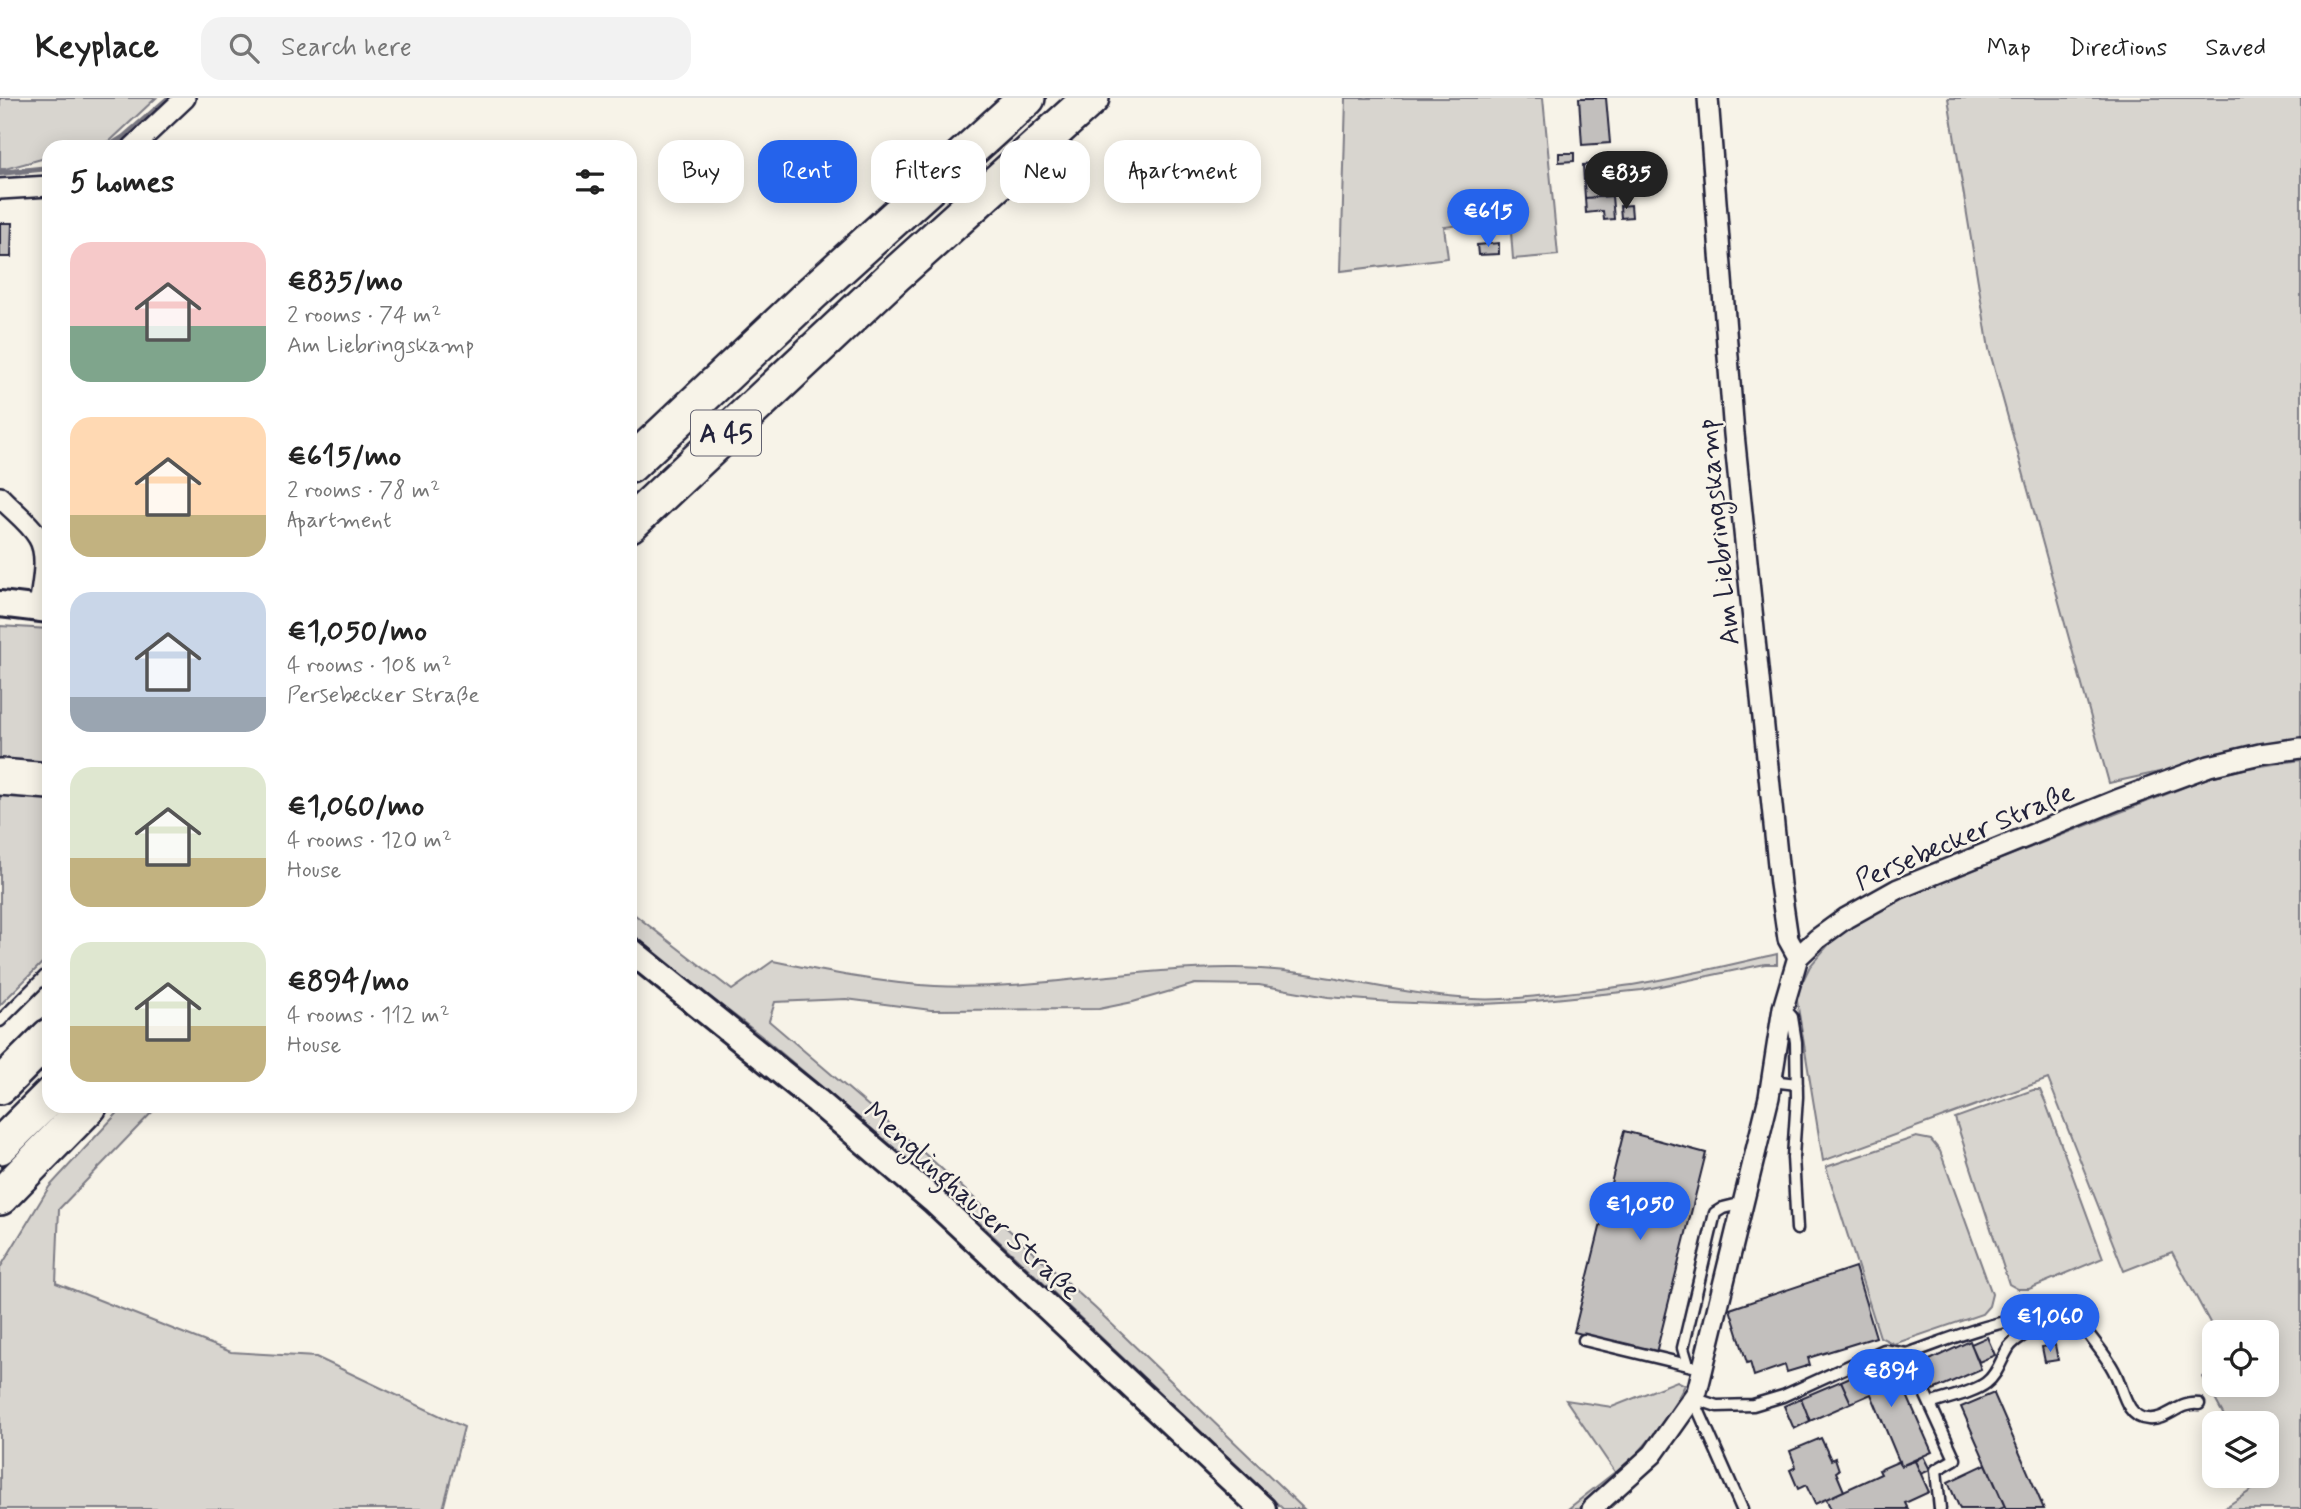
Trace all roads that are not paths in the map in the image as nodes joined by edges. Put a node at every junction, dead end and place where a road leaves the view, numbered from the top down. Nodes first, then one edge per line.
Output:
1 (185, 98) edge
2 (1027, 98) edge
3 (1091, 98) edge
4 (1708, 98) edge
5 (140, 140) edge
6 (42, 186) edge
7 (0, 189) edge
8 (637, 457) edge
9 (0, 497) edge
10 (637, 517) edge
11 (42, 547) edge
12 (0, 604) edge
13 (42, 609) edge
14 (2301, 748) edge
15 (0, 777) edge
16 (42, 780) edge
17 (637, 956) edge
18 (1798, 957) junction
19 (42, 979) edge
20 (1783, 1008) junction
21 (0, 1021) edge
22 (42, 1044) edge
23 (1771, 1081) junction
24 (1797, 1084) junction
25 (0, 1086) edge
26 (42, 1104) edge
27 (82, 1113) edge
28 (0, 1146) edge
29 (0, 1197) edge
30 (1797, 1229) dead end
31 (2063, 1319) junction
32 (1584, 1340) dead end
33 (1907, 1354) junction
34 (1696, 1367) junction
35 (1693, 1398) junction
36 (1930, 1404) junction
37 (2199, 1404) dead end
38 (1263, 1509) edge
39 (1592, 1509) edge
40 (1742, 1509) edge
41 (1940, 1509) edge

1 - 5 street
2 - 8 highway, A 45
3 - 10 highway, A 45
4 - 18 street, Am Liebringskamp
6 - 7 street
9 - 11 street
12 - 13 street
14 - 18 street, Persebecker Straße
15 - 16 highway
17 - 38 street, Menglinghauser Straße
18 - 20 street
19 - 21 lane
20 - 23 street
20 - 24 lane
22 - 25 highway
23 - 24 lane
23 - 34 street
24 - 30 lane
26 - 28 highway
27 - 29 highway
31 - 33 lane
31 - 36 lane
31 - 37 lane
32 - 34 lane
33 - 35 lane
33 - 36 lane
34 - 35 street
35 - 39 street
35 - 40 lane
36 - 41 lane

